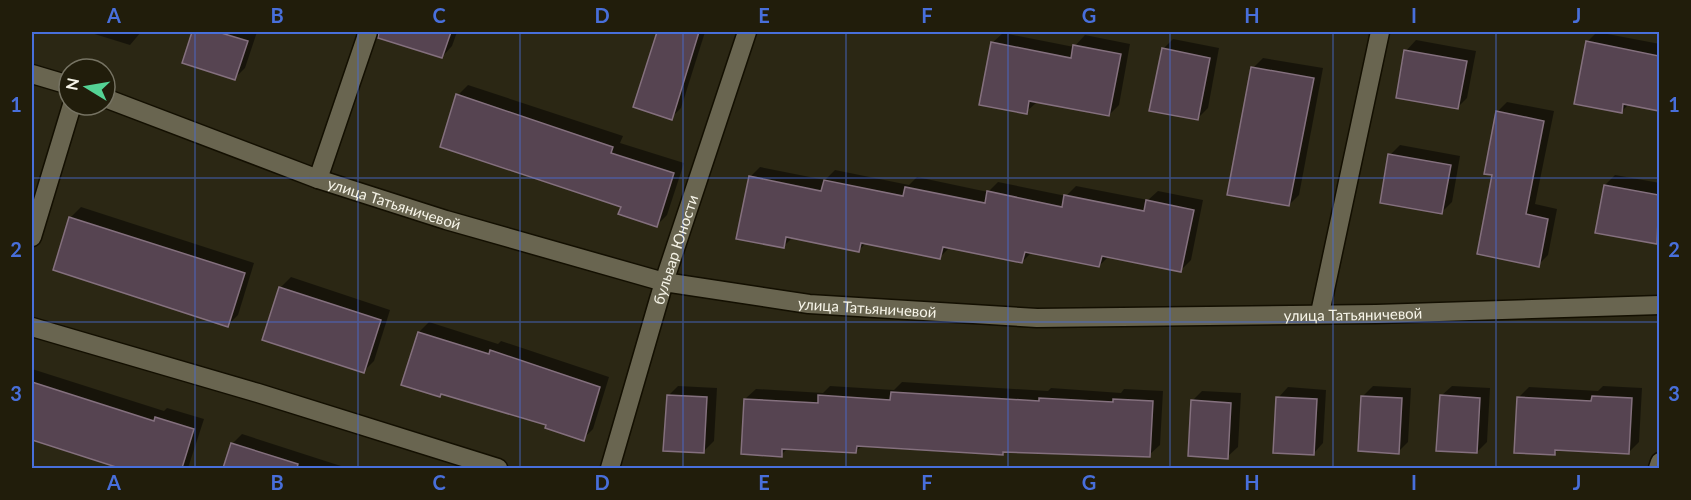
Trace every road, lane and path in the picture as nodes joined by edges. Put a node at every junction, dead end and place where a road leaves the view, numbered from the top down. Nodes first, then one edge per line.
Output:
1 (368, 32) edge
2 (747, 32) edge
3 (1380, 32) edge
4 (32, 74) edge
5 (57, 81) edge
6 (117, 103) edge
7 (68, 117) edge
8 (318, 179) junction
9 (32, 237) edge
10 (664, 282) junction
11 (1659, 305) edge
12 (1320, 313) junction
13 (32, 327) edge
14 (1659, 462) edge
15 (498, 468) edge
16 (610, 468) edge
17 (1658, 468) edge

1 - 8 street
2 - 10 street, бульвар Юности
3 - 12 street
4 - 5 street
6 - 8 street, улица Татьяничевой
7 - 9 street
8 - 10 street, улица Татьяничевой
10 - 12 street, улица Татьяничевой
10 - 16 street, бульвар Юности
11 - 12 street, улица Татьяничевой
13 - 15 street
14 - 17 street

